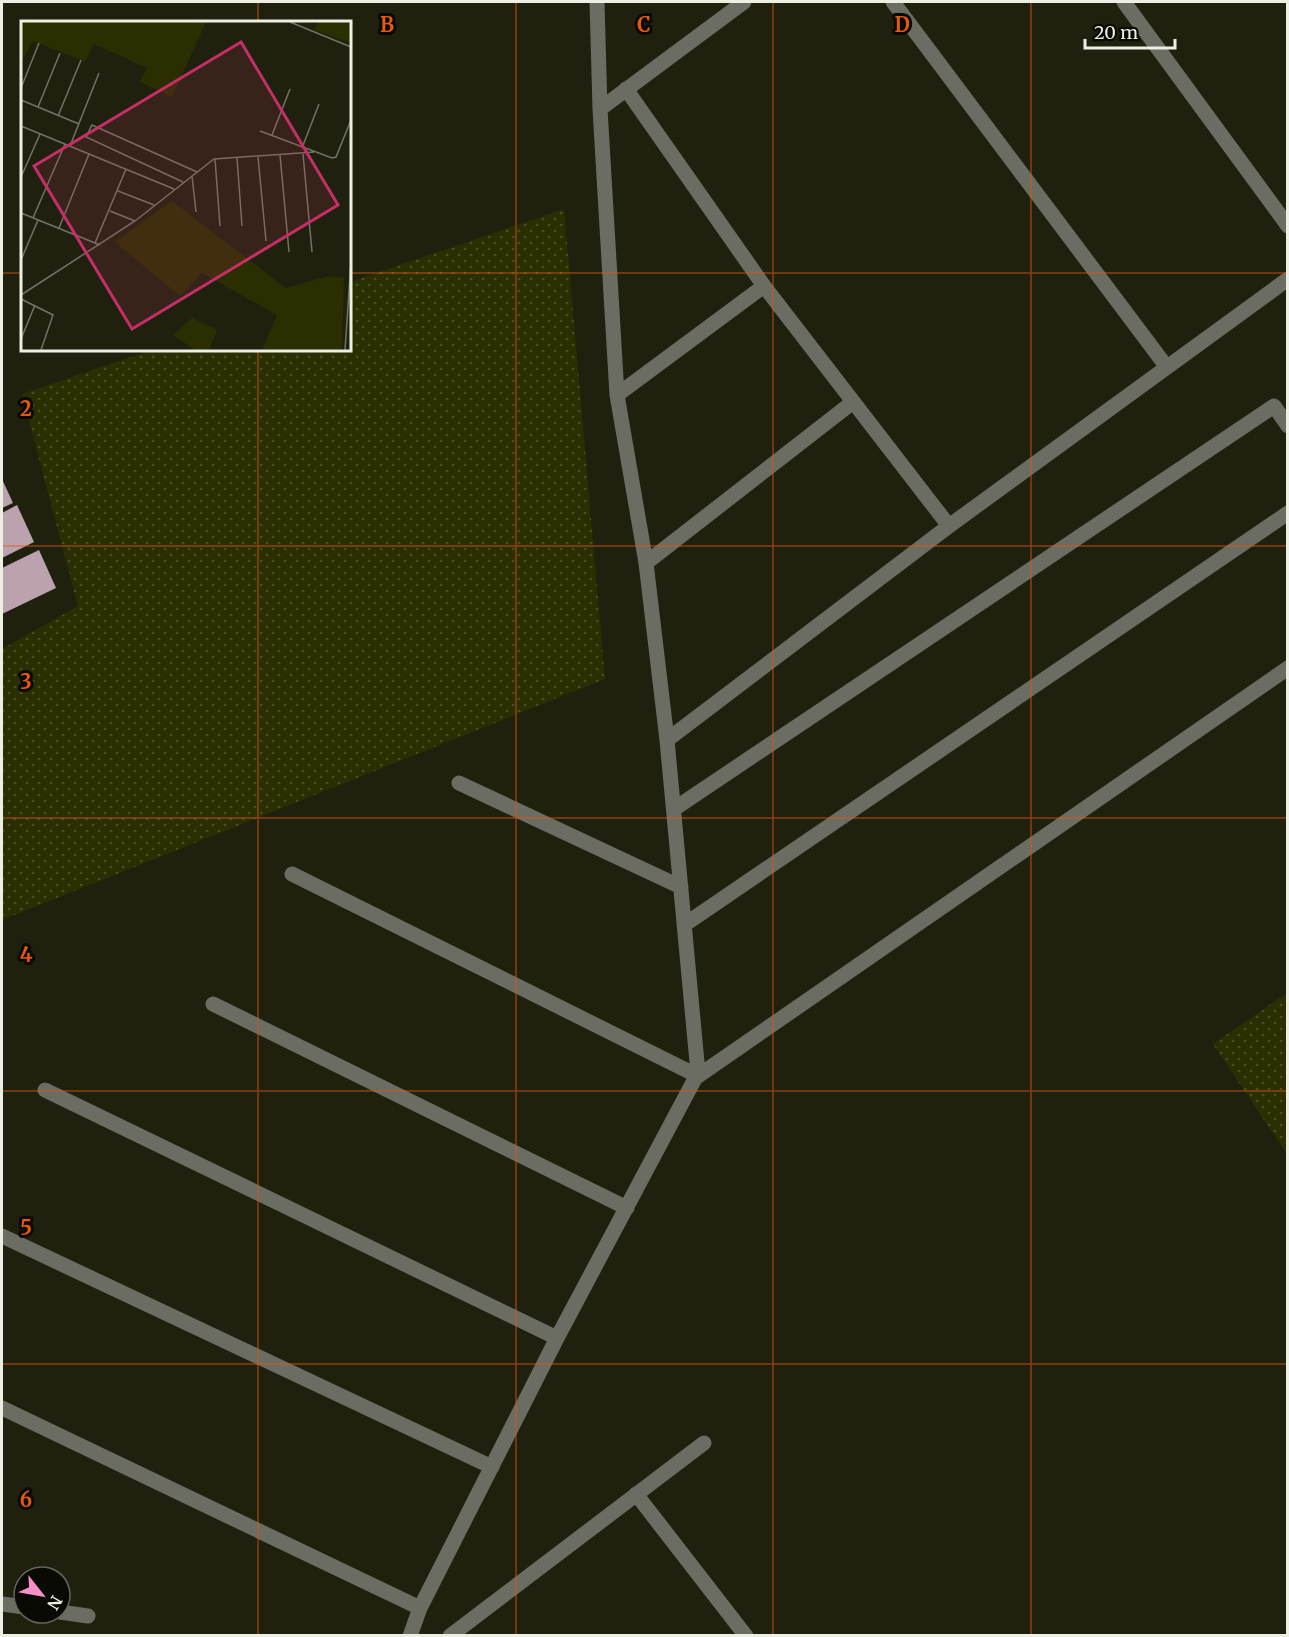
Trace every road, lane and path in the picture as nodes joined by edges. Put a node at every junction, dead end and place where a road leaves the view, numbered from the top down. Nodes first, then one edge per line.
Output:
1 (597, 2) edge
2 (744, 2) edge
3 (893, 2) edge
4 (1124, 2) edge
5 (626, 89) junction
6 (600, 109) junction
7 (1287, 226) edge
8 (764, 285) junction
9 (1285, 285) edge
10 (1166, 366) junction
11 (617, 395) junction
12 (853, 402) junction
13 (1287, 426) edge
14 (1287, 513) edge
15 (949, 526) junction
16 (646, 563) junction
17 (1287, 668) edge
18 (668, 740) junction
19 (459, 783) dead end
20 (674, 809) junction
21 (292, 874) dead end
22 (681, 887) junction
23 (684, 925) junction
24 (213, 1004) dead end
25 (698, 1076) junction
26 (45, 1090) dead end
27 (627, 1208) junction
28 (2, 1236) edge
29 (557, 1338) junction
30 (2, 1408) edge
31 (704, 1443) dead end
32 (492, 1467) junction
33 (636, 1494) junction
34 (420, 1608) junction
35 (72, 1614) edge
36 (87, 1616) dead end
37 (457, 1633) edge
38 (410, 1635) edge
39 (746, 1635) edge

1 - 6 street
2 - 5 street
3 - 10 street
4 - 7 street
5 - 6 street
5 - 8 street
6 - 11 street
8 - 11 street
8 - 12 street
9 - 10 street
10 - 15 street
11 - 16 street
12 - 15 street
12 - 16 street
13 - 20 street
14 - 23 street
15 - 18 street
16 - 18 street
17 - 25 street
18 - 20 street
19 - 22 street
20 - 22 street
21 - 25 street
22 - 23 street
23 - 25 street
24 - 27 street
25 - 27 street
26 - 29 street
27 - 29 street
28 - 32 street
29 - 32 street
30 - 34 street
31 - 33 street
32 - 34 street
33 - 37 street
33 - 39 street
34 - 38 street
35 - 36 street

